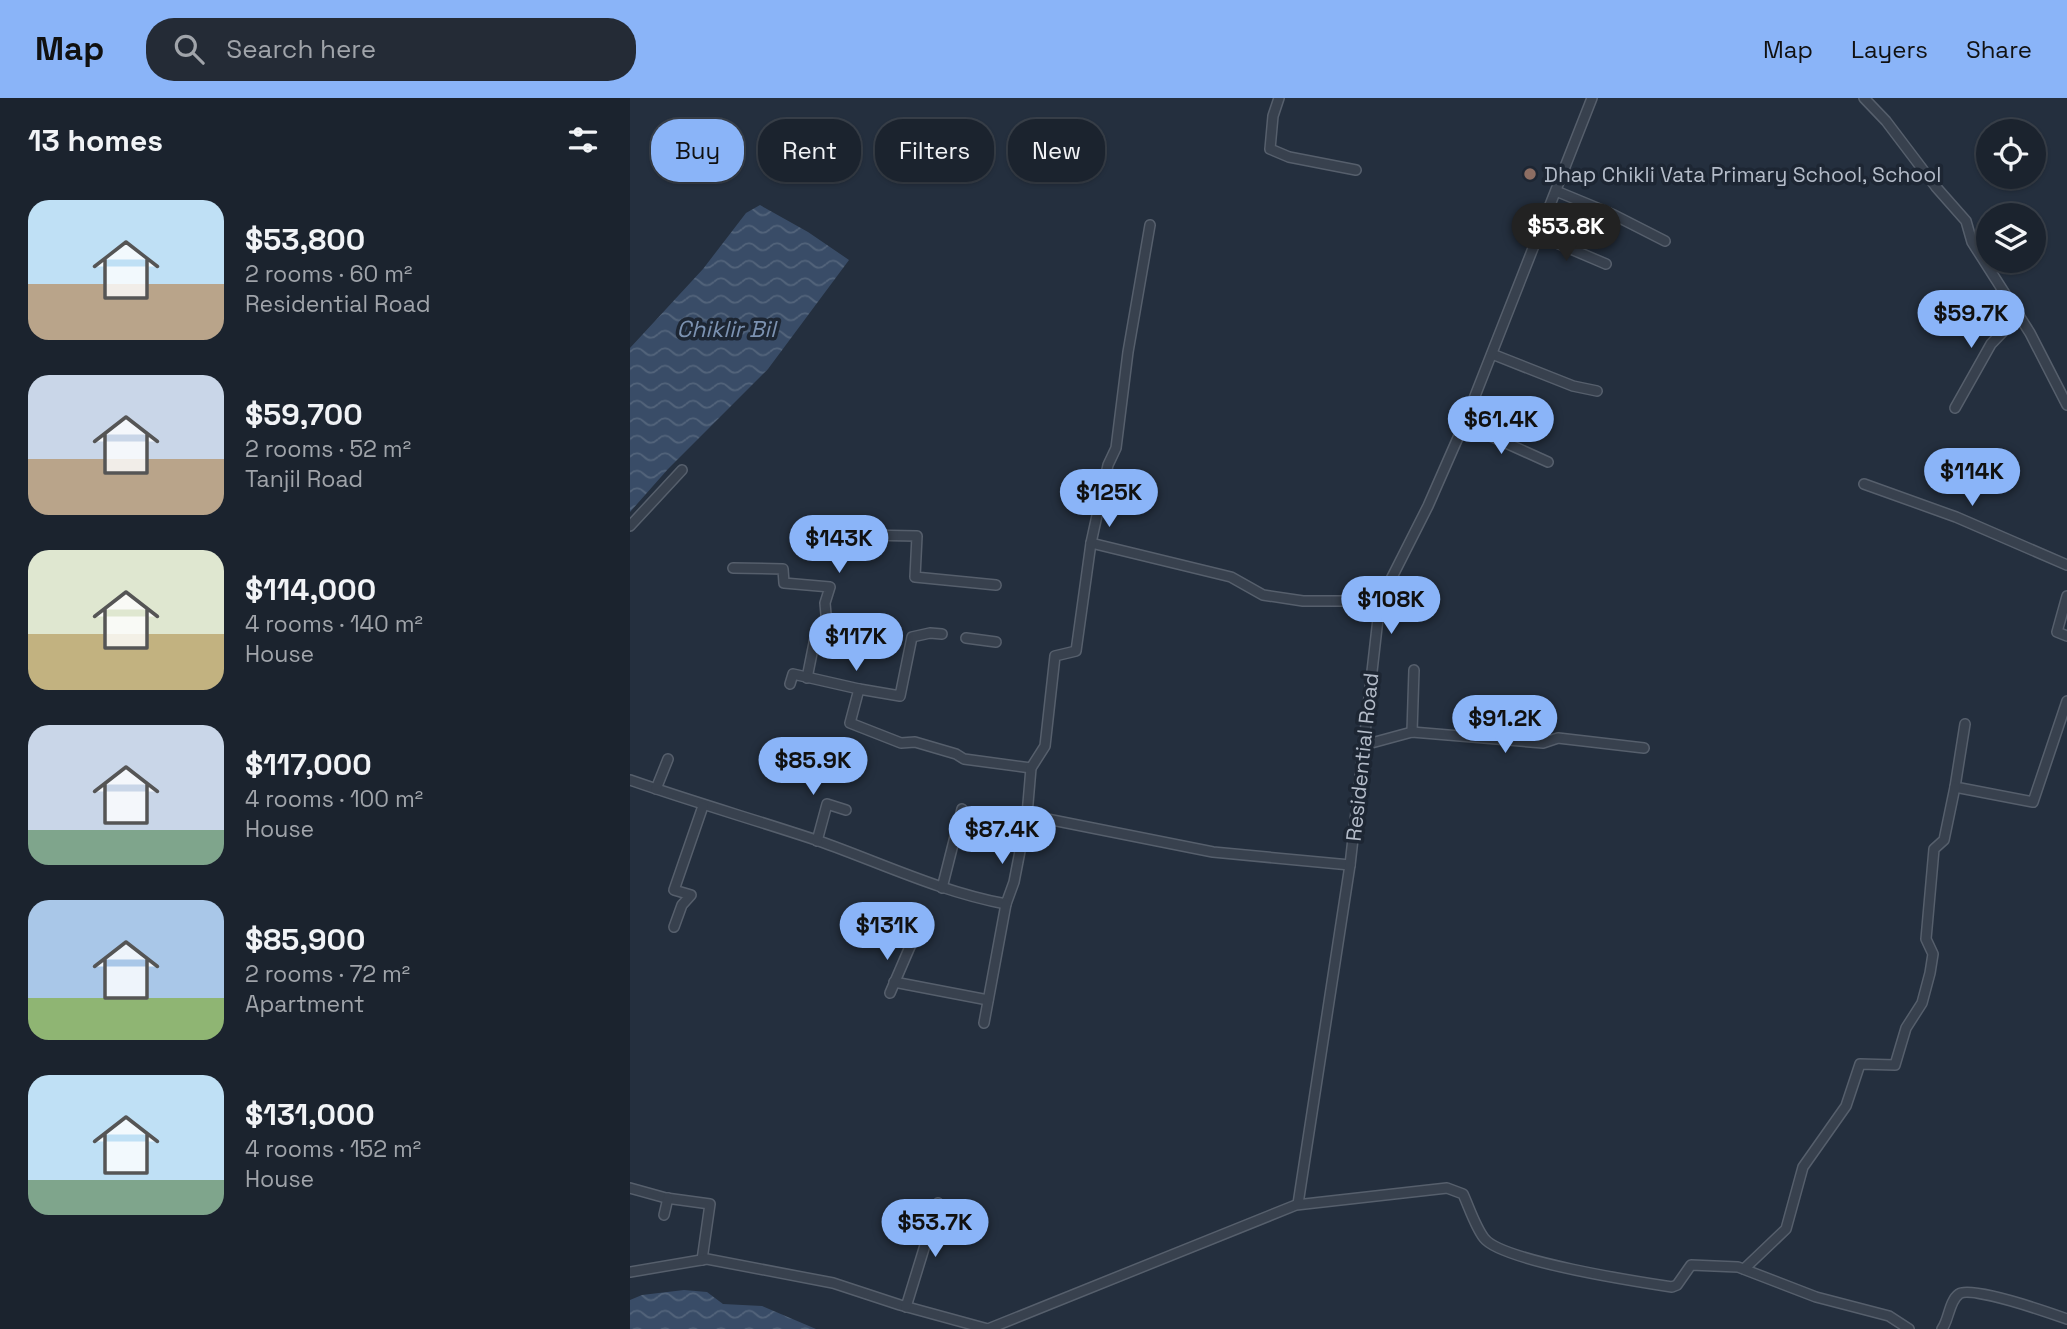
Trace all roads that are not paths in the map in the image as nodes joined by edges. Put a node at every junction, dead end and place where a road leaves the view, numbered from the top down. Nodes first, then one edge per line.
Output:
1 (1279, 98) edge
2 (1592, 98) edge
3 (1864, 98) edge
4 (1356, 170) dead end
5 (1556, 191) junction
6 (1150, 225) dead end
7 (1538, 235) junction
8 (1665, 241) dead end
9 (1606, 264) dead end
10 (2019, 315) junction
11 (1492, 354) junction
12 (1598, 391) dead end
13 (2067, 405) edge
14 (1955, 408) dead end
15 (1464, 424) junction
16 (1548, 462) dead end
17 (682, 470) dead end
18 (1864, 484) dead end
19 (630, 526) edge
20 (863, 535) dead end
21 (1091, 544) junction
22 (2067, 565) edge
23 (733, 568) dead end
24 (996, 585) dead end
25 (2067, 596) edge
26 (1380, 601) junction
27 (942, 634) dead end
28 (2067, 636) edge
29 (966, 638) dead end
30 (996, 642) dead end
31 (1414, 670) dead end
32 (807, 678) junction
33 (790, 684) dead end
34 (859, 689) junction
35 (2067, 701) edge
36 (1965, 724) dead end
37 (1412, 732) junction
38 (1364, 745) junction
39 (1644, 748) dead end
40 (668, 759) dead end
41 (1031, 768) junction
42 (630, 780) edge
43 (1955, 787) junction
44 (656, 789) junction
45 (703, 806) junction
46 (962, 809) dead end
47 (846, 810) dead end
48 (1027, 815) junction
49 (817, 841) junction
50 (1350, 865) junction
51 (942, 888) junction
52 (1006, 904) junction
53 (674, 927) dead end
54 (912, 942) dead end
55 (894, 982) junction
56 (890, 993) dead end
57 (988, 1000) junction
58 (984, 1023) dead end
59 (630, 1188) edge
60 (668, 1198) junction
61 (938, 1203) dead end
62 (1298, 1204) junction
63 (664, 1215) dead end
64 (702, 1260) junction
65 (1744, 1269) junction
66 (630, 1272) edge
67 (906, 1307) junction
68 (2067, 1319) edge
69 (988, 1329) edge
70 (1909, 1329) edge
71 (1942, 1329) edge

1 - 4 street
2 - 5 street, Residential Road
3 - 10 street
5 - 7 street, Residential Road
5 - 8 street
6 - 21 street
7 - 9 street
7 - 11 street, Residential Road
10 - 13 street
10 - 14 street
11 - 12 street
11 - 15 street, Residential Road
15 - 16 street
15 - 26 street, Residential Road
17 - 19 street
18 - 22 street
20 - 24 street
21 - 26 street
21 - 41 street
23 - 32 street
25 - 28 street
26 - 38 street, Residential Road
27 - 34 street
29 - 30 street
31 - 37 street
32 - 33 street
32 - 34 street
34 - 41 street
35 - 43 street
36 - 43 street
37 - 38 street
37 - 39 street
38 - 50 street, Residential Road
40 - 44 street
41 - 48 street
42 - 44 street
43 - 65 street
44 - 45 street
45 - 49 street
45 - 53 street
46 - 51 street
47 - 49 street
48 - 50 street
48 - 52 street
49 - 51 street
50 - 62 street, Residential Road
51 - 52 street
52 - 57 street
54 - 55 street
55 - 56 street
55 - 57 street
57 - 58 street
59 - 60 street
60 - 63 street
60 - 64 street
61 - 67 street
62 - 65 street
62 - 69 street
64 - 66 street
64 - 67 street
65 - 70 street
67 - 69 street
68 - 71 street

